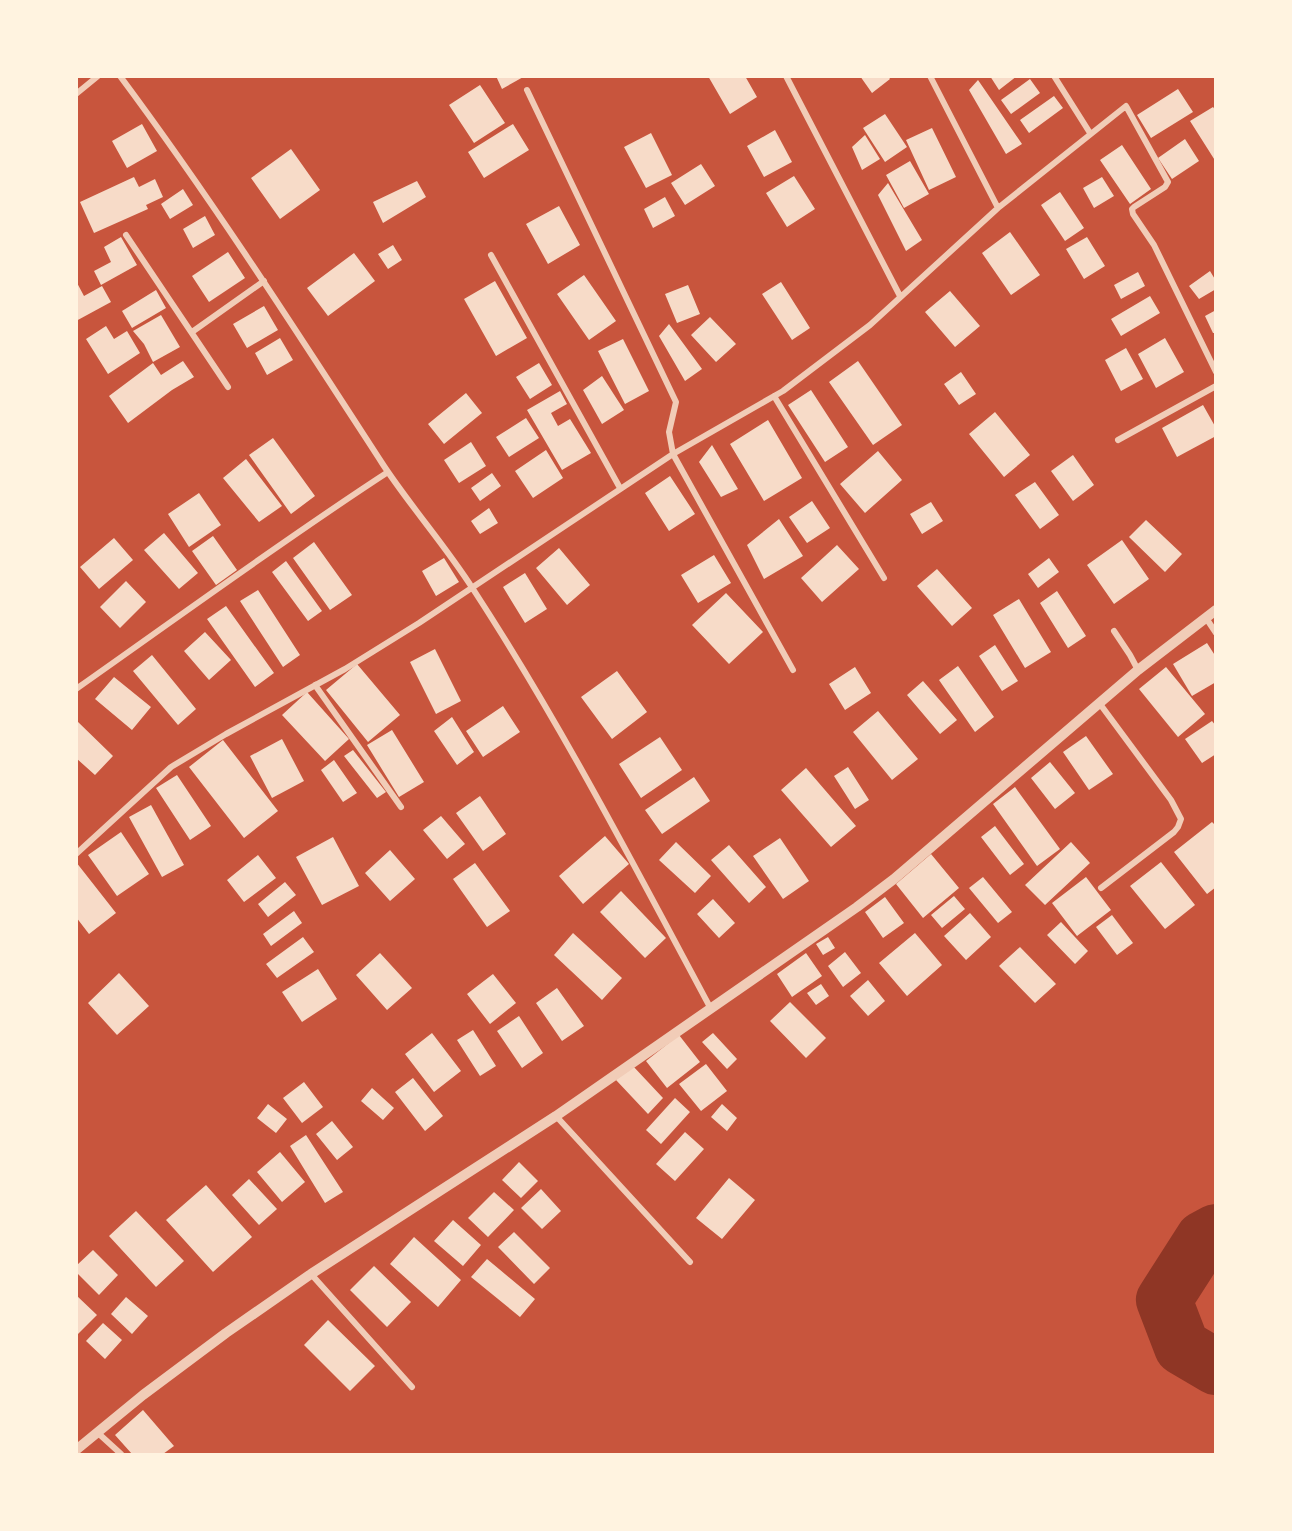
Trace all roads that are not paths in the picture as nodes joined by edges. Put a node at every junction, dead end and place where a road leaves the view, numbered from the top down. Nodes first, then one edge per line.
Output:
1 (98, 76) edge
2 (120, 76) edge
3 (786, 76) edge
4 (930, 76) edge
5 (1054, 76) edge
6 (527, 90) dead end
7 (76, 94) edge
8 (1090, 133) junction
9 (998, 208) junction
10 (126, 235) dead end
11 (492, 255) dead end
12 (264, 281) junction
13 (900, 296) junction
14 (192, 332) junction
15 (1215, 372) edge
16 (1215, 386) edge
17 (228, 387) dead end
18 (774, 396) junction
19 (1118, 440) dead end
20 (672, 454) junction
21 (388, 472) junction
22 (620, 488) junction
23 (884, 578) dead end
24 (472, 586) junction
25 (1215, 610) edge
26 (1206, 618) junction
27 (1114, 631) dead end
28 (1215, 633) edge
29 (793, 670) dead end
30 (1138, 670) junction
31 (315, 686) junction
32 (76, 689) edge
33 (1100, 704) junction
34 (401, 807) dead end
35 (76, 854) edge
36 (1101, 888) dead end
37 (711, 1010) junction
38 (556, 1116) junction
39 (690, 1262) dead end
40 (311, 1274) junction
41 (412, 1387) dead end
42 (98, 1433) junction
43 (76, 1450) edge
44 (121, 1455) edge

1 - 7 street
2 - 12 street
3 - 13 street
4 - 9 street
5 - 8 street
6 - 20 street
8 - 9 street
8 - 15 street
9 - 13 street
10 - 14 street
11 - 22 street
12 - 14 street
12 - 21 street
13 - 18 street
14 - 17 street
16 - 19 street
18 - 20 street
18 - 23 street
20 - 22 street
20 - 29 street
21 - 24 street
21 - 32 street
22 - 24 street
24 - 31 street
24 - 37 street
25 - 26 street
26 - 28 street
26 - 30 street
27 - 30 street
30 - 33 street
31 - 34 street
31 - 35 street
33 - 36 street
33 - 37 street
37 - 38 street
38 - 39 street
38 - 40 street
40 - 41 street
40 - 42 street
42 - 43 street
42 - 44 street

